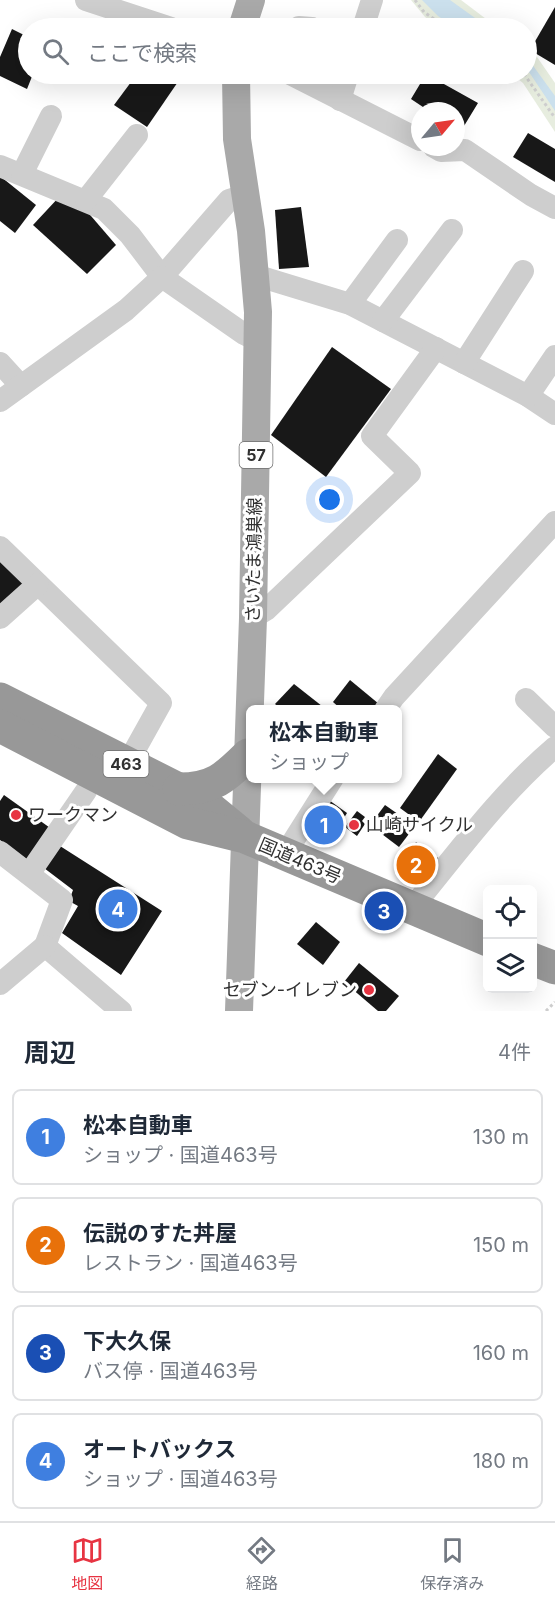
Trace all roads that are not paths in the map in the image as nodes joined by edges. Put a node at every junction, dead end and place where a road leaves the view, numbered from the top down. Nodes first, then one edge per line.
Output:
1 (86, 0) edge
2 (251, 0) edge
3 (372, 0) edge
4 (141, 18) edge
5 (245, 18) edge
6 (366, 18) edge
7 (236, 84) edge
8 (309, 84) edge
9 (345, 84) edge
10 (340, 100) junction
11 (51, 116) dead end
12 (137, 135) dead end
13 (411, 136) edge
14 (465, 150) edge
15 (0, 165) edge
16 (22, 174) junction
17 (245, 195) junction
18 (86, 200) junction
19 (555, 208) edge
20 (452, 230) dead end
21 (397, 240) dead end
22 (523, 271) dead end
23 (255, 275) junction
24 (162, 277) junction
25 (350, 304) junction
26 (384, 321) junction
27 (258, 341) junction
28 (436, 348) junction
29 (555, 356) edge
30 (0, 363) edge
31 (464, 363) junction
32 (21, 387) junction
33 (528, 396) junction
34 (0, 401) edge
35 (555, 414) edge
36 (555, 522) edge
37 (0, 547) edge
38 (38, 584) junction
39 (0, 618) edge
40 (253, 618) junction
41 (0, 699) edge
42 (526, 699) dead end
43 (250, 705) edge
44 (388, 705) edge
45 (555, 727) edge
46 (3, 734) edge
47 (555, 747) edge
48 (246, 757) edge
49 (127, 764) junction
50 (247, 783) edge
51 (330, 783) edge
52 (179, 789) junction
53 (86, 791) dead end
54 (245, 837) junction
55 (0, 852) edge
56 (285, 854) junction
57 (29, 874) junction
58 (412, 908) junction
59 (486, 939) edge
60 (45, 946) junction
61 (537, 961) edge
62 (555, 968) edge
63 (0, 984) edge
64 (110, 1008) edge
65 (239, 1011) edge

1 - 4 street
2 - 5 main road
3 - 6 street
7 - 17 main road, さいたま鴻巣線 / 57
8 - 10 street
9 - 10 street
10 - 13 street
11 - 16 street
12 - 18 street
14 - 19 street
15 - 16 street
16 - 18 street
17 - 23 main road, さいたま鴻巣線 / 57
17 - 24 street
18 - 24 street
20 - 26 street
21 - 25 street
22 - 31 street
23 - 25 street
23 - 27 main road, さいたま鴻巣線 / 57
24 - 27 street
24 - 32 street
25 - 26 street
26 - 28 street
27 - 40 main road, さいたま鴻巣線 / 57
28 - 31 street
28 - 40 street
29 - 33 street
30 - 32 street
31 - 33 street
32 - 34 street
33 - 35 street
36 - 44 street
37 - 38 street
38 - 39 street
38 - 49 street
40 - 43 main road, さいたま鴻巣線 / 57
41 - 49 highway, 国道463号 / 463
42 - 45 street
46 - 54 highway, 国道463号 / 463
47 - 58 street
48 - 52 highway
49 - 52 highway, 国道463号 / 463
50 - 54 main road, さいたま鴻巣線 / 57
51 - 56 street
52 - 54 highway, 国道463号 / 463
53 - 57 street
54 - 56 highway, 国道463号 / 463
54 - 65 main road, さいたま鴻巣線 / 57
55 - 57 street
56 - 58 highway, 国道463号 / 463
57 - 60 street
58 - 59 highway, 国道463号 / 463
60 - 63 street
60 - 64 street
61 - 62 highway

